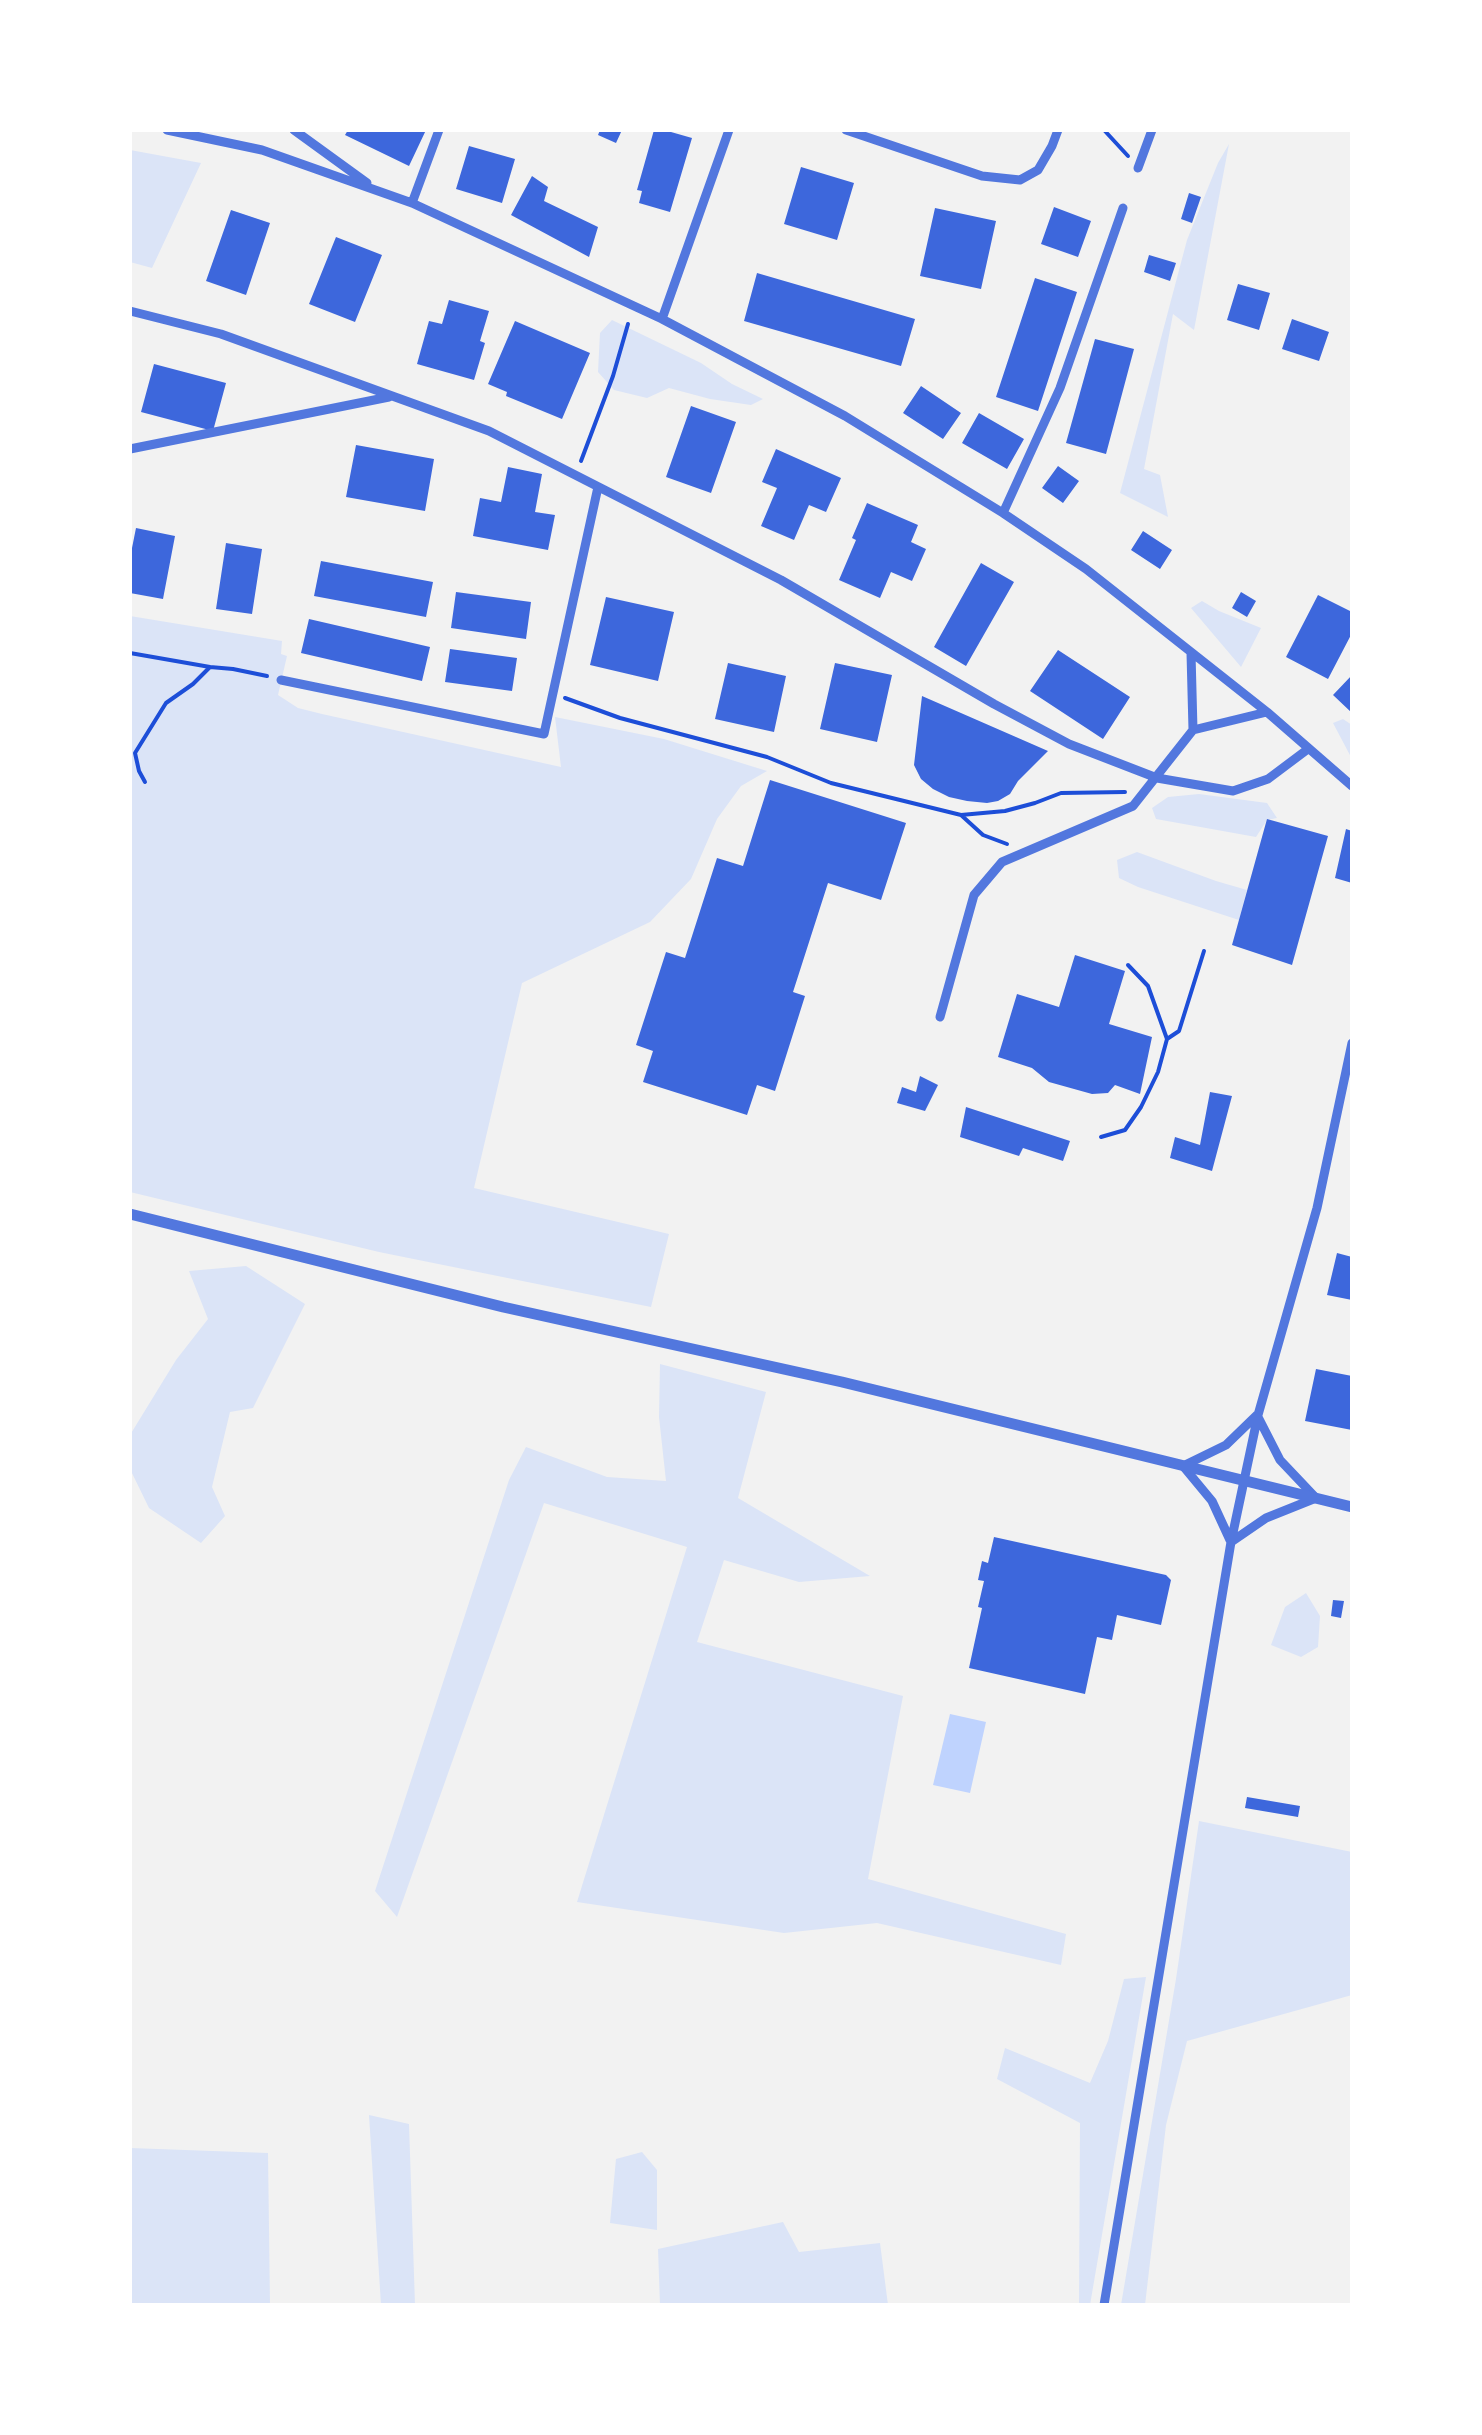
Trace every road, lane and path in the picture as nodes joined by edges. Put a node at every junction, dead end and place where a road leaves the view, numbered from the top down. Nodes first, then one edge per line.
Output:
1 (167, 130) edge
2 (202, 130) edge
3 (294, 130) edge
4 (440, 130) edge
5 (730, 130) edge
6 (846, 130) edge
7 (1058, 130) edge
8 (1104, 130) edge
9 (1152, 130) edge
10 (216, 139) junction
11 (1138, 168) joint
12 (377, 191) junction
13 (412, 203) junction
14 (1122, 208) dead end
15 (130, 311) edge
16 (662, 319) junction
17 (628, 324) dead end
18 (392, 396) junction
19 (130, 449) edge
20 (575, 475) junction
21 (598, 487) junction
22 (1003, 513) junction
23 (130, 653) edge
24 (1191, 653) junction
25 (210, 667) junction
26 (281, 680) joint
27 (553, 694) junction
28 (1267, 712) junction
29 (1193, 730) junction
30 (1308, 749) junction
31 (1157, 778) junction
32 (145, 782) dead end
33 (1352, 786) edge
34 (1145, 792) junction
35 (961, 815) junction
36 (1032, 848) junction
37 (1204, 951) dead end
38 (1128, 965) dead end
39 (940, 1017) dead end
40 (1167, 1039) junction
41 (1352, 1043) edge
42 (1101, 1137) dead end
43 (130, 1214) edge
44 (1258, 1415) junction
45 (1183, 1466) junction
46 (1244, 1479) junction
47 (1316, 1498) junction
48 (1352, 1507) edge
49 (1231, 1542) junction
50 (1104, 2305) edge

1 - 10 street
2 - 10 street
3 - 12 street
4 - 13 street
5 - 16 street
6 - 7 street
8 - 11 path
9 - 11 street
10 - 12 street
12 - 13 street
13 - 16 street
14 - 22 street
15 - 18 street
16 - 22 street
17 - 20 path
18 - 19 street
18 - 20 street
20 - 21 street
21 - 27 street
21 - 31 street
22 - 24 street
23 - 25 path
24 - 28 street
24 - 29 street
25 - 26 path
25 - 32 path
26 - 27 street
27 - 35 path
28 - 29 street
28 - 30 street
29 - 31 street
30 - 31 street
30 - 33 street
31 - 34 street
34 - 35 path
34 - 36 street
35 - 36 path
36 - 39 street
37 - 40 path
38 - 40 path
40 - 42 path
41 - 44 street
43 - 45 street
44 - 45 street
44 - 46 street
44 - 47 street
45 - 46 street
45 - 49 street
46 - 47 street
46 - 49 street
47 - 48 street
47 - 49 street
49 - 50 street

